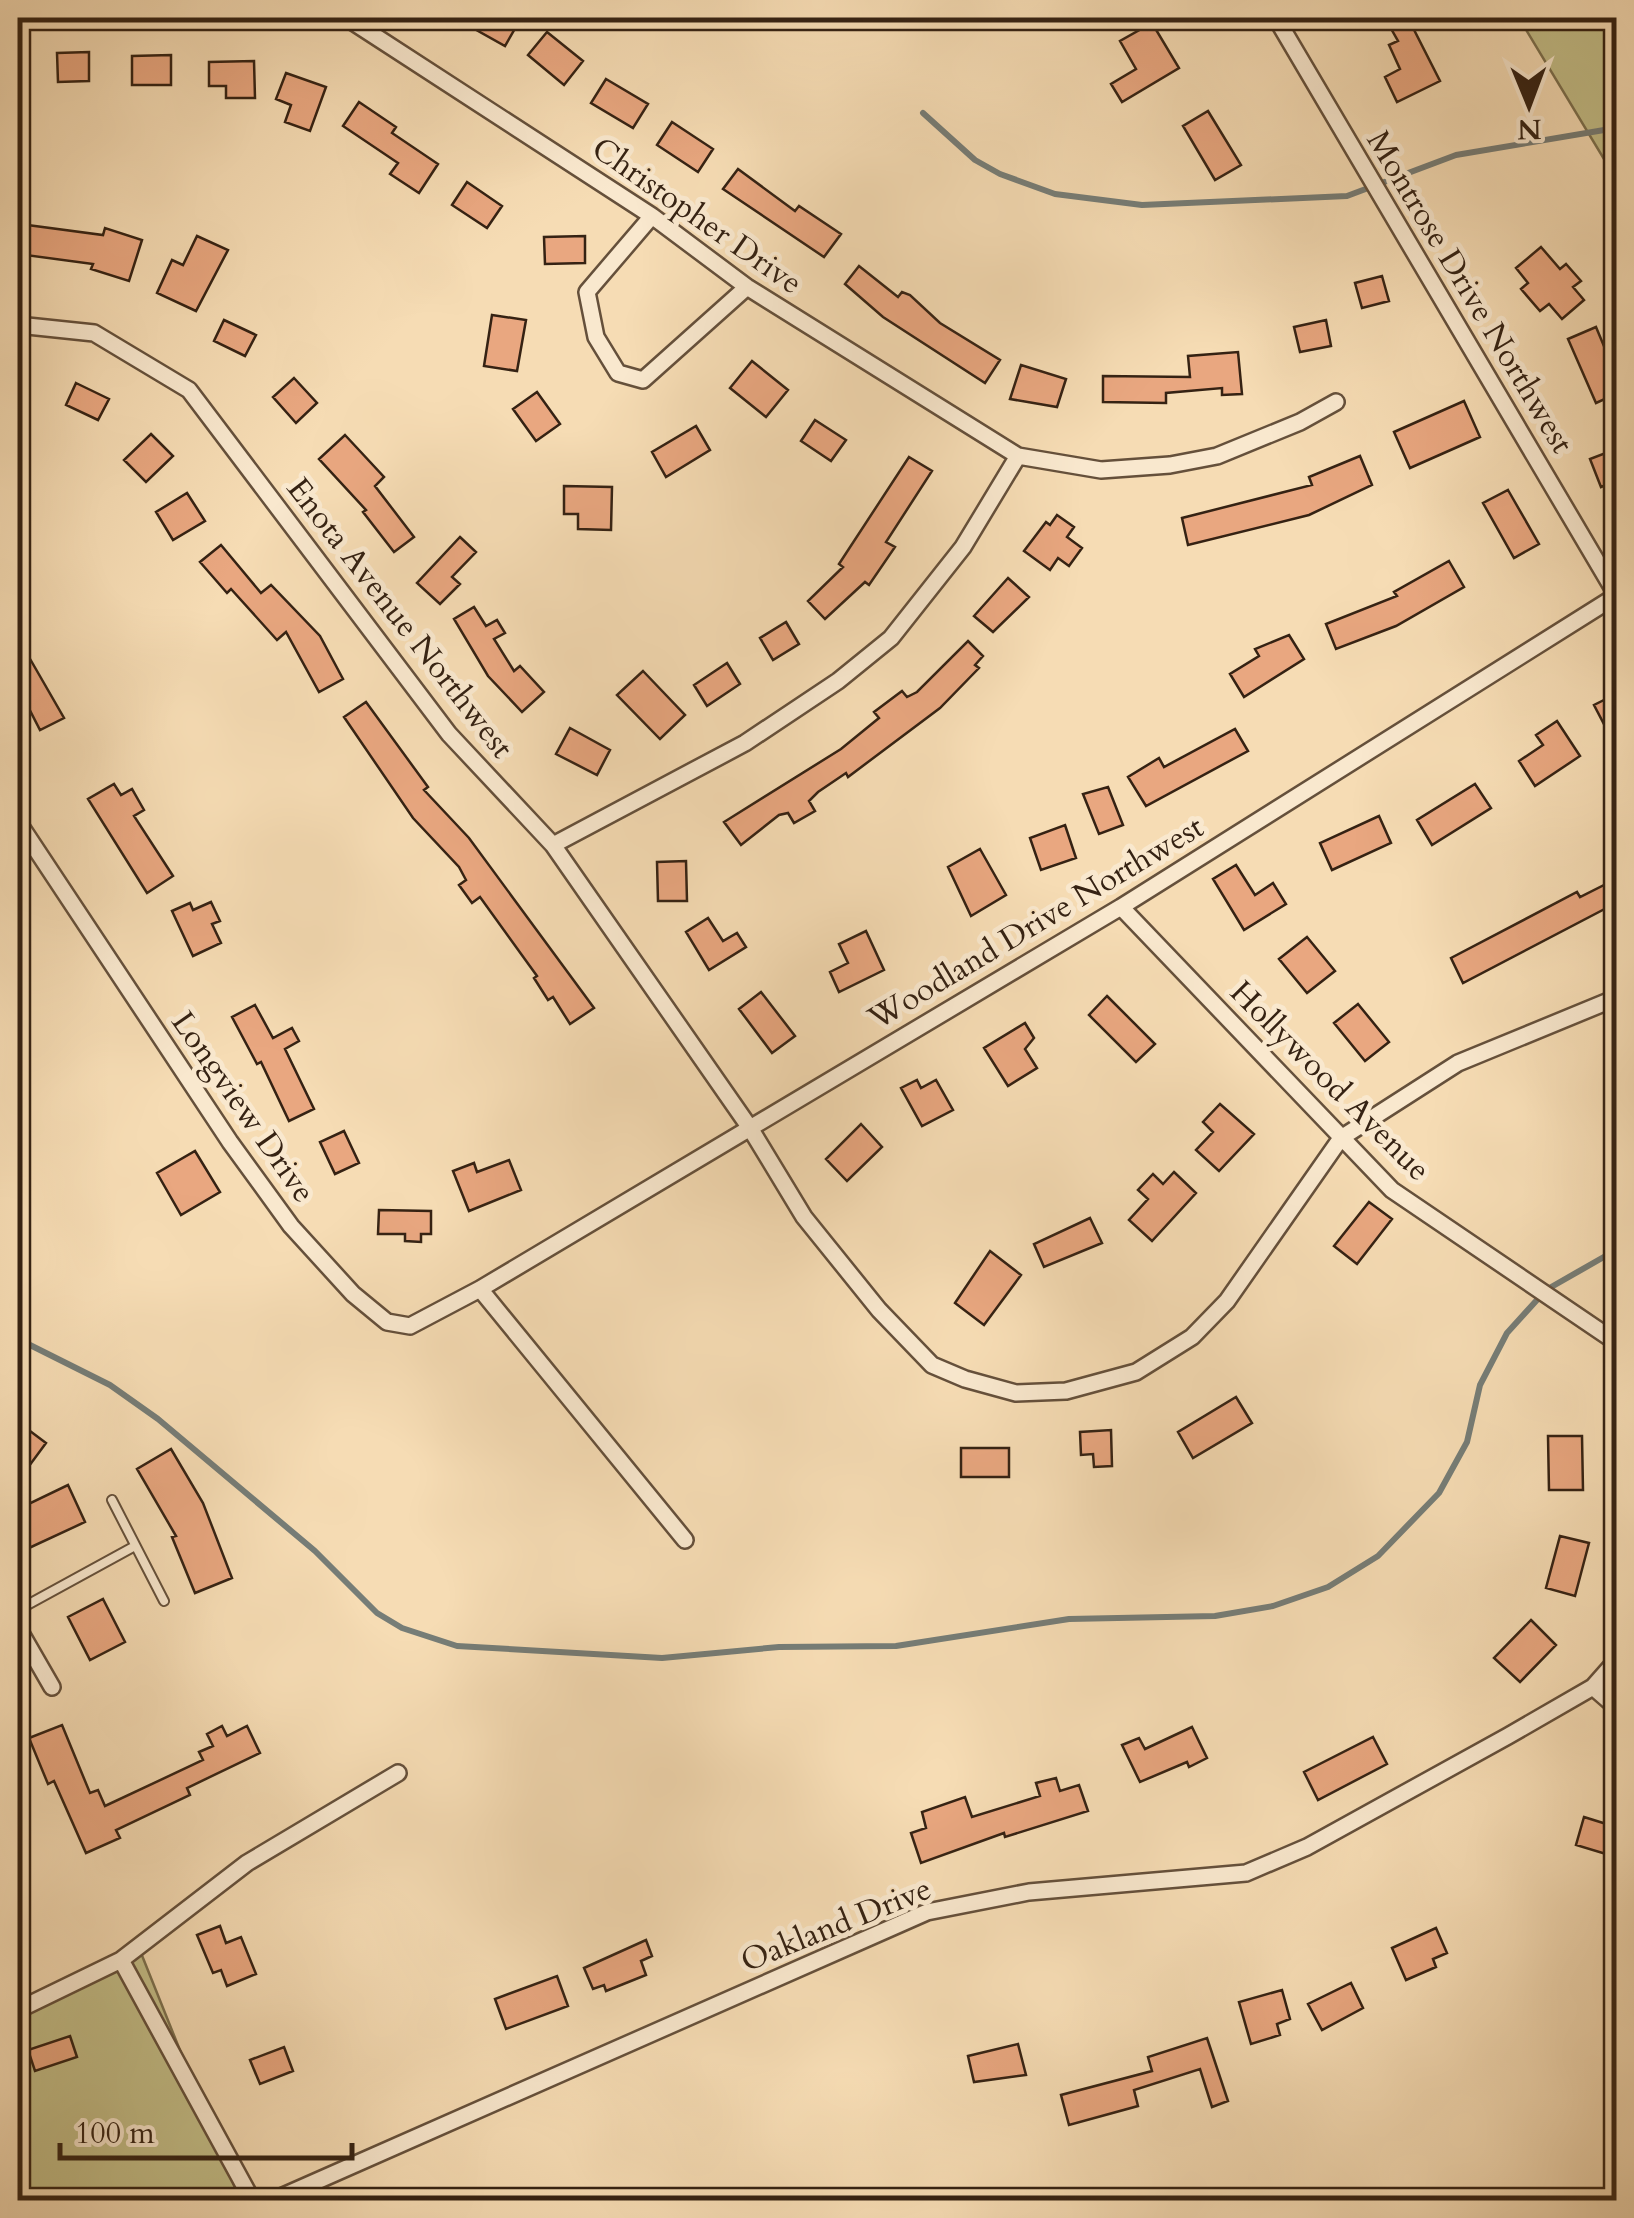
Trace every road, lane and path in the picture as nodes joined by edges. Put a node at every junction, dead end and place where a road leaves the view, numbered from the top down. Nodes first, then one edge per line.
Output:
1 (347, 18) edge
2 (1276, 18) edge
3 (652, 216) junction
4 (747, 287) junction
5 (18, 325) edge
6 (1336, 402) dead end
7 (1018, 456) junction
8 (1616, 595) edge
9 (18, 822) edge
10 (553, 846) junction
11 (1121, 907) junction
12 (1616, 998) edge
13 (750, 1128) junction
14 (1341, 1138) junction
15 (480, 1289) junction
16 (1616, 1342) edge
17 (112, 1500) dead end
18 (685, 1540) dead end
19 (135, 1546) junction
20 (164, 1601) dead end
21 (18, 1610) edge
22 (18, 1628) edge
23 (1616, 1661) edge
24 (52, 1687) dead end
25 (1593, 1687) junction
26 (1616, 1706) edge
27 (398, 1773) dead end
28 (121, 1960) junction
29 (18, 2010) edge
30 (252, 2200) edge
31 (274, 2200) edge

1 - 3 street, Christopher Drive
2 - 8 street, Montrose Drive Northwest
3 - 4 street, Christopher Drive
3 - 4 street
4 - 7 street, Christopher Drive
5 - 10 street, Enota Avenue Northwest
6 - 7 street
7 - 10 street
8 - 11 street, Woodland Drive Northwest
9 - 15 street, Longview Drive
10 - 13 street, Enota Avenue Northwest
11 - 13 street, Woodland Drive Northwest
11 - 14 street, Hollywood Avenue
12 - 14 street
13 - 14 street, Enota Avenue Northwest
13 - 15 street, Woodland Drive Northwest
14 - 16 street, Hollywood Avenue
15 - 18 street
17 - 19 lane
19 - 20 lane
19 - 21 lane
22 - 24 street
23 - 25 street
25 - 26 street
25 - 31 street, Oakland Drive
27 - 28 street
28 - 29 street
28 - 30 street

